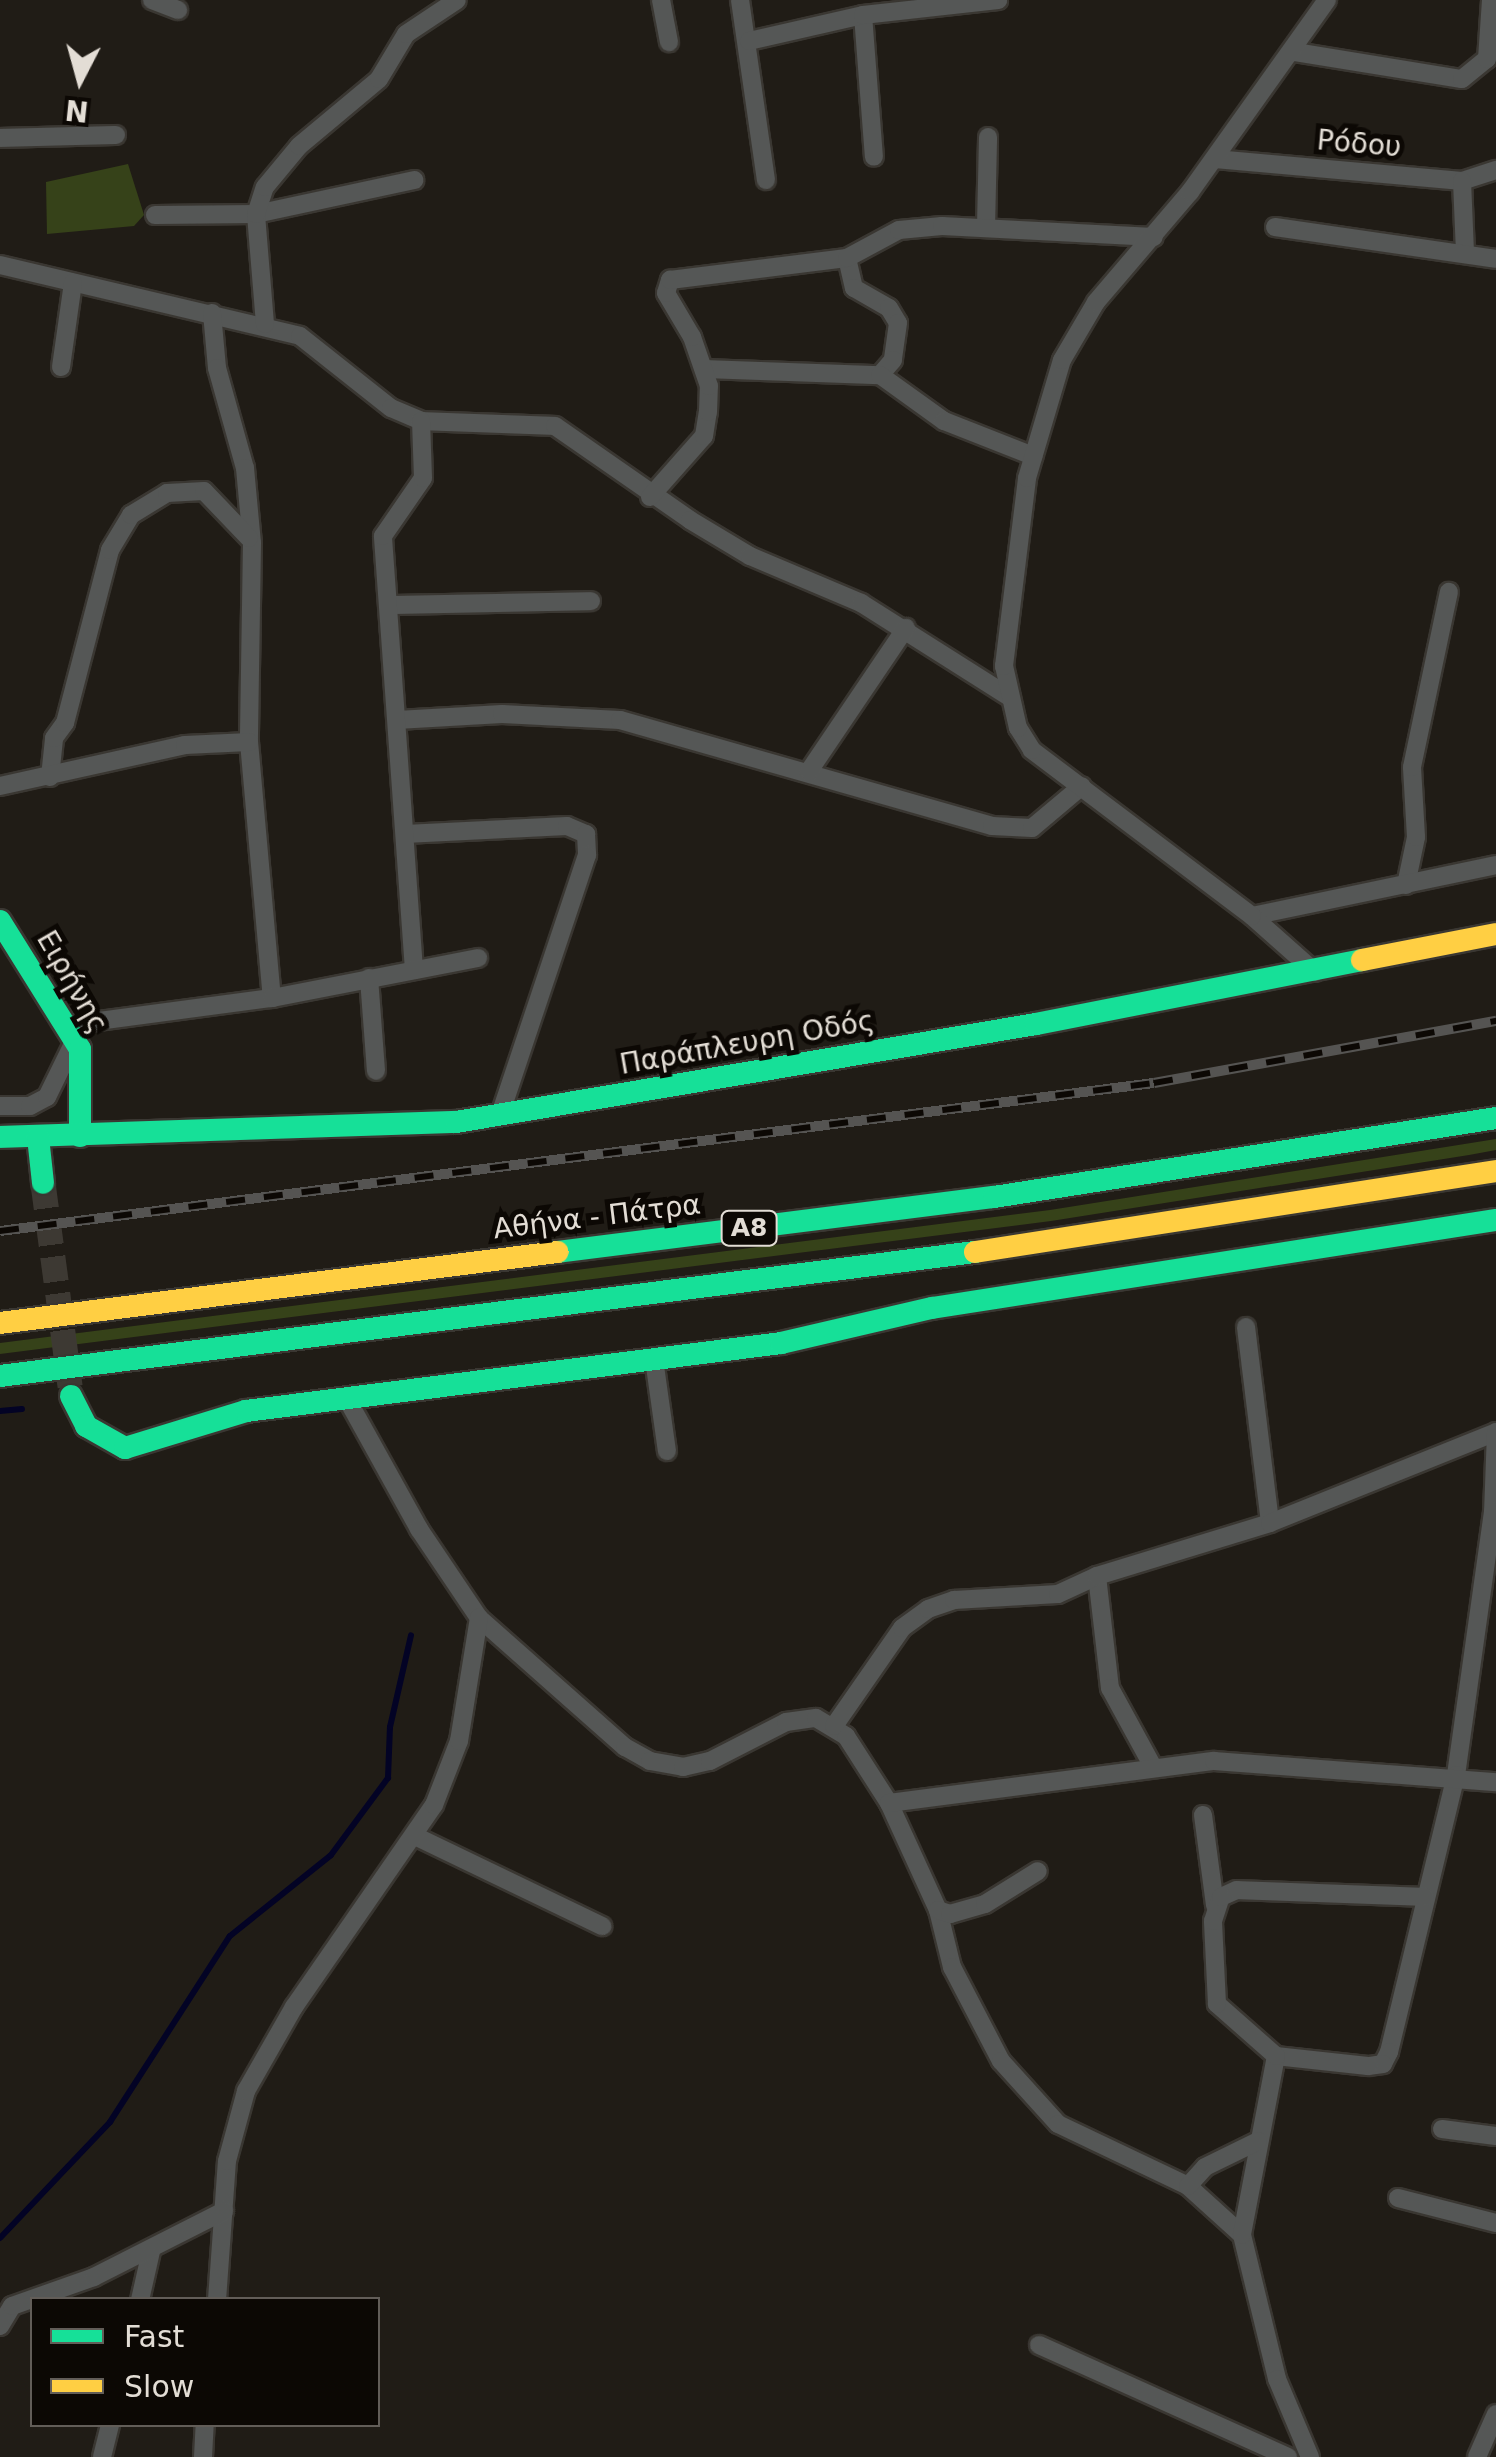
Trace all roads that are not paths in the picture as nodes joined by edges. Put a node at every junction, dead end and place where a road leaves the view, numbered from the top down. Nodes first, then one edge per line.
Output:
1 (152, 0) edge
2 (457, 0) edge
3 (661, 0) edge
4 (740, 0) edge
5 (998, 0) edge
6 (1327, 0) edge
7 (1492, 0) edge
8 (438, 6) edge
9 (178, 10) dead end
10 (863, 16) junction
11 (749, 41) junction
12 (670, 42) dead end
13 (1295, 52) junction
14 (116, 135) dead end
15 (988, 137) dead end
16 (0, 138) edge
17 (874, 158) dead end
18 (1215, 159) junction
19 (1496, 170) edge
20 (414, 180) dead end
21 (766, 180) dead end
22 (1462, 181) junction
23 (256, 214) junction
24 (155, 215) dead end
25 (1274, 226) dead end
26 (986, 227) junction
27 (1154, 237) junction
28 (1466, 252) junction
29 (847, 258) junction
30 (1496, 259) edge
31 (0, 265) edge
32 (74, 283) junction
33 (212, 313) junction
34 (265, 324) junction
35 (61, 367) dead end
36 (704, 369) junction
37 (880, 375) junction
38 (421, 420) junction
39 (1033, 456) junction
40 (650, 496) junction
41 (252, 543) junction
42 (1449, 592) dead end
43 (591, 601) dead end
44 (390, 606) junction
45 (906, 628) junction
46 (1008, 696) junction
47 (397, 720) junction
48 (249, 742) junction
49 (809, 771) junction
50 (50, 776) junction
51 (0, 786) edge
52 (1082, 786) junction
53 (405, 834) junction
54 (1496, 864) edge
55 (1406, 885) junction
56 (1252, 916) junction
57 (0, 921) edge
58 (1496, 934) edge
59 (478, 958) dead end
60 (414, 970) junction
61 (1314, 972) junction
62 (369, 978) junction
63 (272, 998) junction
64 (72, 1030) junction
65 (376, 1071) dead end
66 (0, 1106) edge
67 (500, 1115) junction
68 (1496, 1118) edge
69 (80, 1136) junction
70 (0, 1137) edge
71 (38, 1137) junction
72 (1496, 1172) edge
73 (43, 1183) tunnel mouth
74 (1496, 1220) edge
75 (0, 1323) edge
76 (1246, 1327) dead end
77 (654, 1360) junction
78 (0, 1376) edge
79 (72, 1396) tunnel mouth
80 (347, 1399) junction
81 (667, 1451) dead end
82 (1270, 1523) junction
83 (1097, 1576) junction
84 (479, 1618) junction
85 (1476, 1646) junction
86 (1496, 1652) edge
87 (834, 1726) junction
88 (1153, 1766) junction
89 (1456, 1775) junction
90 (1496, 1782) edge
91 (888, 1803) junction
92 (1203, 1814) dead end
93 (414, 1836) junction
94 (1038, 1871) dead end
95 (1425, 1897) junction
96 (1215, 1905) junction
97 (938, 1910) junction
98 (602, 1926) dead end
99 (1276, 2056) junction
100 (1442, 2129) dead end
101 (1496, 2136) edge
102 (1258, 2140) junction
103 (1188, 2186) junction
104 (1398, 2198) dead end
105 (224, 2211) junction
106 (1496, 2223) edge
107 (1242, 2235) junction
108 (151, 2251) junction
109 (35, 2297) edge
110 (141, 2297) edge
111 (216, 2297) edge
112 (30, 2299) edge
113 (0, 2326) edge
114 (1039, 2345) dead end
115 (1496, 2414) edge
116 (109, 2427) edge
117 (204, 2427) edge
118 (1484, 2455) edge
119 (102, 2457) edge
120 (204, 2457) edge
121 (1288, 2457) edge
122 (1310, 2457) edge

1 - 9 street
2 - 8 street
3 - 12 street
4 - 11 street
5 - 10 street
6 - 13 street
7 - 13 street
8 - 23 street
10 - 11 street
10 - 17 street
11 - 21 street
13 - 18 street
14 - 16 street
15 - 26 street
18 - 22 street, Ρόδου
18 - 27 street
19 - 22 street, Ρόδου
20 - 23 street
22 - 28 street
23 - 24 street
23 - 34 street
25 - 28 street
26 - 27 street
26 - 29 street
27 - 39 street
28 - 30 street
29 - 36 street
29 - 37 street
31 - 32 street
32 - 33 street
32 - 35 street
33 - 34 street
33 - 41 street
34 - 38 street
36 - 37 street
36 - 40 street
37 - 39 street
38 - 40 street
38 - 44 street
39 - 46 street
40 - 45 street
41 - 48 street
41 - 50 street
42 - 55 street
43 - 44 street
44 - 47 street
45 - 46 street
45 - 49 street
46 - 52 street
47 - 49 street
47 - 53 street
48 - 50 street
48 - 63 street
49 - 52 street
50 - 51 street
52 - 56 street
53 - 60 street
53 - 67 street
54 - 55 street
55 - 56 street
56 - 61 street
57 - 64 main road, Ειρήνης
58 - 61 main road, Παράπλευρη Οδός
59 - 60 street
60 - 62 street
61 - 67 main road, Παράπλευρη Οδός
62 - 63 street
62 - 65 street
63 - 64 street
64 - 66 street
64 - 69 main road, Ειρήνης
67 - 69 main road, Παράπλευρη Οδός
68 - 75 main road, Αθήνα - Πάτρα / Α8
69 - 71 main road, Παράπλευρη Οδός
70 - 71 main road, Παράπλευρη Οδός
71 - 73 main road
72 - 78 main road, Α8
74 - 77 main road
76 - 82 street
77 - 80 main road
77 - 81 street
79 - 80 main road
80 - 84 street
82 - 83 street
82 - 85 street
83 - 87 street
83 - 88 street
84 - 87 street
84 - 93 street
85 - 86 street
85 - 89 street
87 - 91 street
88 - 89 street
88 - 91 street
89 - 90 street
89 - 95 street
91 - 97 street
92 - 96 street
93 - 98 street
93 - 105 street
94 - 97 street
95 - 96 street
95 - 99 street
96 - 99 street
97 - 103 street
99 - 102 street
100 - 101 street
102 - 103 street
102 - 107 street
103 - 107 street
104 - 106 street
105 - 108 street
105 - 111 street
107 - 122 street
108 - 109 street
108 - 110 street
112 - 113 street
114 - 121 street
115 - 118 street
116 - 119 street
117 - 120 street

